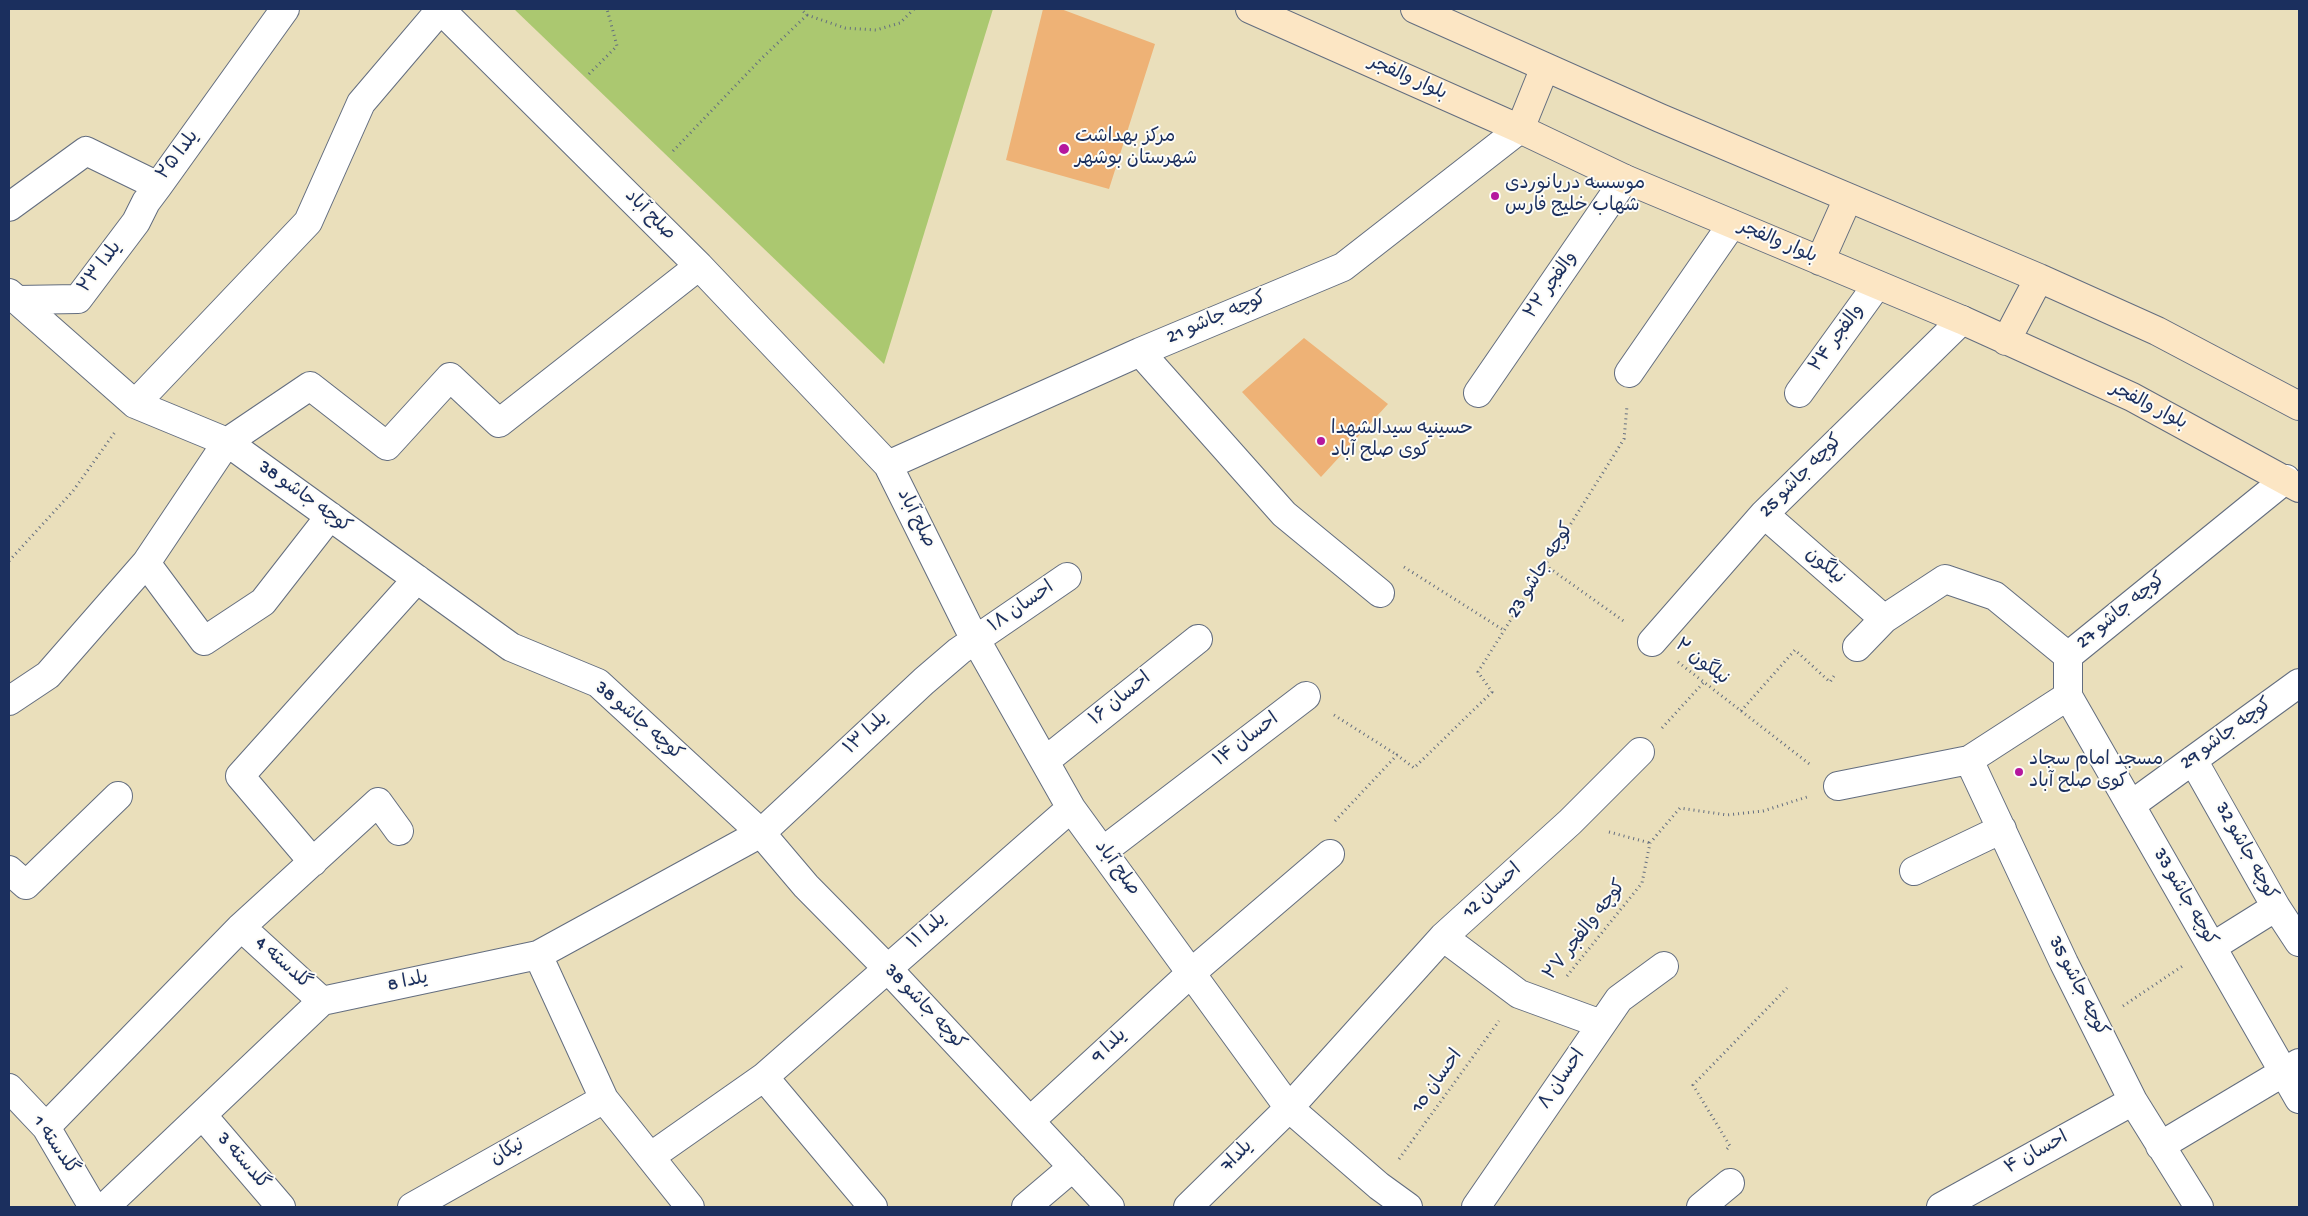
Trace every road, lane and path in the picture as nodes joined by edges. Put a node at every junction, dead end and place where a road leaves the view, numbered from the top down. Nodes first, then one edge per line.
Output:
1 (285, 9) edge
2 (441, 9) edge
3 (607, 9) edge
4 (801, 9) edge
5 (914, 9) edge
6 (1250, 9) edge
7 (1415, 9) edge
8 (807, 15) junction
9 (1546, 67) junction
10 (589, 74) dead end
11 (1520, 129) junction
12 (672, 150) dead end
13 (1626, 179) junction
14 (158, 186) junction
15 (1848, 198) junction
16 (9, 207) edge
17 (1732, 224) junction
18 (1820, 261) junction
19 (699, 266) junction
20 (2039, 278) junction
21 (1876, 285) junction
22 (13, 297) edge
23 (1962, 320) junction
24 (2006, 341) junction
25 (1140, 352) junction
26 (1629, 372) joint
27 (1799, 393) dead end
28 (1478, 394) dead end
29 (135, 404) junction
30 (2299, 406) edge
31 (227, 442) junction
32 (888, 465) junction
33 (2293, 484) edge
34 (1764, 514) junction
35 (330, 516) junction
36 (9, 561) edge
37 (146, 563) junction
38 (1546, 565) junction
39 (1067, 577) dead end
40 (417, 579) junction
41 (1380, 593) joint
42 (1884, 619) junction
43 (1505, 631) junction
44 (1198, 639) dead end
45 (976, 640) junction
46 (1652, 642) junction
47 (1857, 647) joint
48 (2068, 656) junction
49 (1704, 682) junction
50 (2299, 683) edge
51 (1306, 696) joint
52 (2068, 696) junction
53 (9, 702) edge
54 (1741, 711) junction
55 (1640, 752) joint
56 (1397, 755) junction
57 (1969, 760) junction
58 (2192, 760) junction
59 (1045, 761) junction
60 (1838, 786) junction
61 (118, 796) dead end
62 (2131, 805) junction
63 (1071, 808) junction
64 (2002, 829) junction
65 (399, 831) dead end
66 (762, 833) junction
67 (1103, 851) junction
68 (1330, 854) joint
69 (313, 862) junction
70 (9, 870) edge
71 (1914, 871) dead end
72 (2276, 907) junction
73 (241, 927) junction
74 (1443, 937) junction
75 (2299, 942) edge
76 (2212, 947) junction
77 (538, 955) junction
78 (1664, 966) dead end
79 (887, 968) junction
80 (1191, 973) junction
81 (1787, 988) dead end
82 (1519, 994) junction
83 (322, 1001) junction
84 (1546, 1004) junction
85 (2096, 1023) junction
86 (1601, 1024) junction
87 (2291, 1067) edge
88 (764, 1077) junction
89 (9, 1088) edge
90 (604, 1099) junction
91 (2299, 1099) edge
92 (2133, 1101) junction
93 (1289, 1108) junction
94 (203, 1116) junction
95 (1030, 1121) junction
96 (46, 1127) junction
97 (2160, 1146) junction
98 (650, 1157) junction
99 (1073, 1168) junction
100 (1730, 1183) joint
101 (1379, 1186) junction
102 (1947, 1205) edge
103 (93, 1207) edge
104 (105, 1207) edge
105 (281, 1207) edge
106 (412, 1207) edge
107 (690, 1207) edge
108 (874, 1207) edge
109 (1026, 1207) edge
110 (1110, 1207) edge
111 (1188, 1207) edge
112 (1408, 1207) edge
113 (1476, 1207) edge
114 (1700, 1207) edge
115 (2199, 1207) edge

1 - 14 street, یلدا ۲۵
2 - 19 street, صلح آباد
2 - 29 street
3 - 10 path
4 - 8 path
5 - 8 path
6 - 11 street, بلوار والفجر
7 - 9 street
8 - 12 path
9 - 11 street
9 - 15 street
11 - 13 street, بلوار والفجر
11 - 25 street, کوچه جاشو 21
13 - 17 street, بلوار والفجر
13 - 28 street, والفجر ۲۲
14 - 16 street, یلدا ۲۵
14 - 22 street, یلدا ۲۳
15 - 18 street
15 - 20 street
17 - 18 street, بلوار والفجر
17 - 26 street
18 - 21 street, بلوار والفجر
19 - 31 street
19 - 32 street, صلح آباد
20 - 24 street
20 - 30 street
21 - 23 street, بلوار والفجر
21 - 27 street, والفجر ۲۴
22 - 29 street, کوچه جاشو 38
23 - 24 street, بلوار والفجر
23 - 34 street, کوچه جاشو 25
24 - 33 street, بلوار والفجر
25 - 32 street, کوچه جاشو 21
25 - 41 street
26 - 38 path, کوچه جاشو 23
29 - 31 street, کوچه جاشو 38
29 - 36 path
31 - 35 street, کوچه جاشو 38
31 - 37 street
32 - 45 street, صلح آباد
33 - 48 street, کوچه جاشو 27
34 - 42 street, نیلگون
34 - 46 street, کوچه جاشو 25
35 - 37 street
35 - 40 street, کوچه جاشو 38
37 - 53 street
38 - 43 path, کوچه جاشو 23
38 - 46 path, نیلگون ۲
39 - 45 street, احسان ۱۸
40 - 66 street, کوچه جاشو 38
40 - 69 street
41 - 43 path
42 - 47 street
42 - 48 street
43 - 56 path, کوچه جاشو 23
44 - 59 street, احسان ۱۶
45 - 59 street, صلح آباد
45 - 66 street, یلدا ۱۳
46 - 49 path, نیلگون ۲
47 - 54 path
48 - 52 street, کوچه جاشو 27
49 - 54 path, نیلگون ۲
49 - 55 path
50 - 58 street, کوچه جاشو 29
51 - 56 path
51 - 67 street, احسان ۱۴
52 - 57 street
52 - 62 street, کوچه جاشو 33
54 - 60 path, نیلگون ۲
55 - 74 street, احسان 12
56 - 68 path
57 - 60 street
57 - 64 street, کوچه جاشو 35
58 - 62 street, کوچه جاشو 29
58 - 72 street, کوچه جاشو 32
59 - 63 street, صلح آباد
60 - 84 path, کوچه والفجر ۲۷
61 - 70 street
62 - 76 street, کوچه جاشو 33
63 - 67 street, صلح آباد
63 - 79 street, یلدا ۱۱
64 - 71 street
64 - 85 street, کوچه جاشو 35
65 - 69 street
66 - 77 street, یلدا 8
66 - 79 street, کوچه جاشو 38
67 - 80 street, صلح آباد
68 - 80 street, یلدا 9
69 - 73 street
72 - 75 street, کوچه جاشو 32
72 - 76 street
73 - 83 street, گلدسته 4
73 - 96 street
74 - 82 street
74 - 93 street, احسان 12
76 - 85 path
76 - 87 street, کوچه جاشو 33
77 - 83 street, یلدا 8
77 - 90 street
78 - 86 street, احسان ۸
79 - 88 street, یلدا ۱۱
79 - 95 street, کوچه جاشو 38
80 - 93 street, صلح آباد
80 - 95 street, یلدا 9
81 - 100 path
82 - 84 street
82 - 101 path, احسان 10
83 - 94 street
84 - 86 street
85 - 92 street, کوچه جاشو 35
86 - 113 street, احسان ۸
87 - 91 street, کوچه جاشو 33
87 - 97 street
88 - 98 street, یلدا ۱۱
88 - 108 street
89 - 96 street, گلدسته 1
90 - 98 street
90 - 106 street, نیکان
92 - 97 street, کوچه جاشو 35
92 - 102 street, احسان ۴
93 - 101 street, صلح آباد
93 - 111 street, یلدا7
94 - 104 street
94 - 105 street, گلدسته 3
95 - 99 street, کوچه جاشو 38
96 - 103 street, گلدسته 1
97 - 115 street, کوچه جاشو 35
98 - 107 street
99 - 109 street
99 - 110 street, کوچه جاشو 38
100 - 114 street
101 - 112 street, صلح آباد

